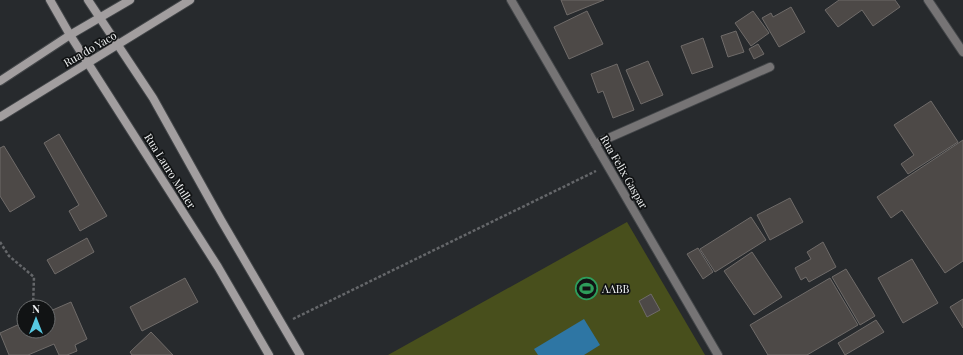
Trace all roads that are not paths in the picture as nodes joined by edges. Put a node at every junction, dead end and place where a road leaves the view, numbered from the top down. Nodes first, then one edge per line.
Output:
1 (50, 0) edge
2 (88, 0) edge
3 (130, 0) edge
4 (190, 0) edge
5 (511, 0) edge
6 (928, 0) edge
7 (99, 19) junction
8 (70, 35) junction
9 (118, 46) junction
10 (963, 52) edge
11 (88, 62) junction
12 (770, 67) dead end
13 (0, 81) edge
14 (0, 117) edge
15 (595, 144) junction
16 (269, 355) edge
17 (300, 355) edge
18 (718, 355) edge

1 - 8 street, Rua Lauro Muller
2 - 7 street, Rua Lauro Muller
3 - 7 street, Rua do Yaco
4 - 9 street, Rua do Yaco
5 - 15 street, Rua Felix Gaspar
6 - 10 street
7 - 8 street, Rua do Yaco
7 - 9 street, Rua Lauro Muller
8 - 11 street, Rua Lauro Muller
8 - 13 street, Rua do Yaco
9 - 11 street, Rua do Yaco
9 - 17 street, Rua Lauro Muller
11 - 14 street, Rua do Yaco
11 - 16 street, Rua Lauro Muller
12 - 15 street
15 - 18 street, Rua Felix Gaspar

